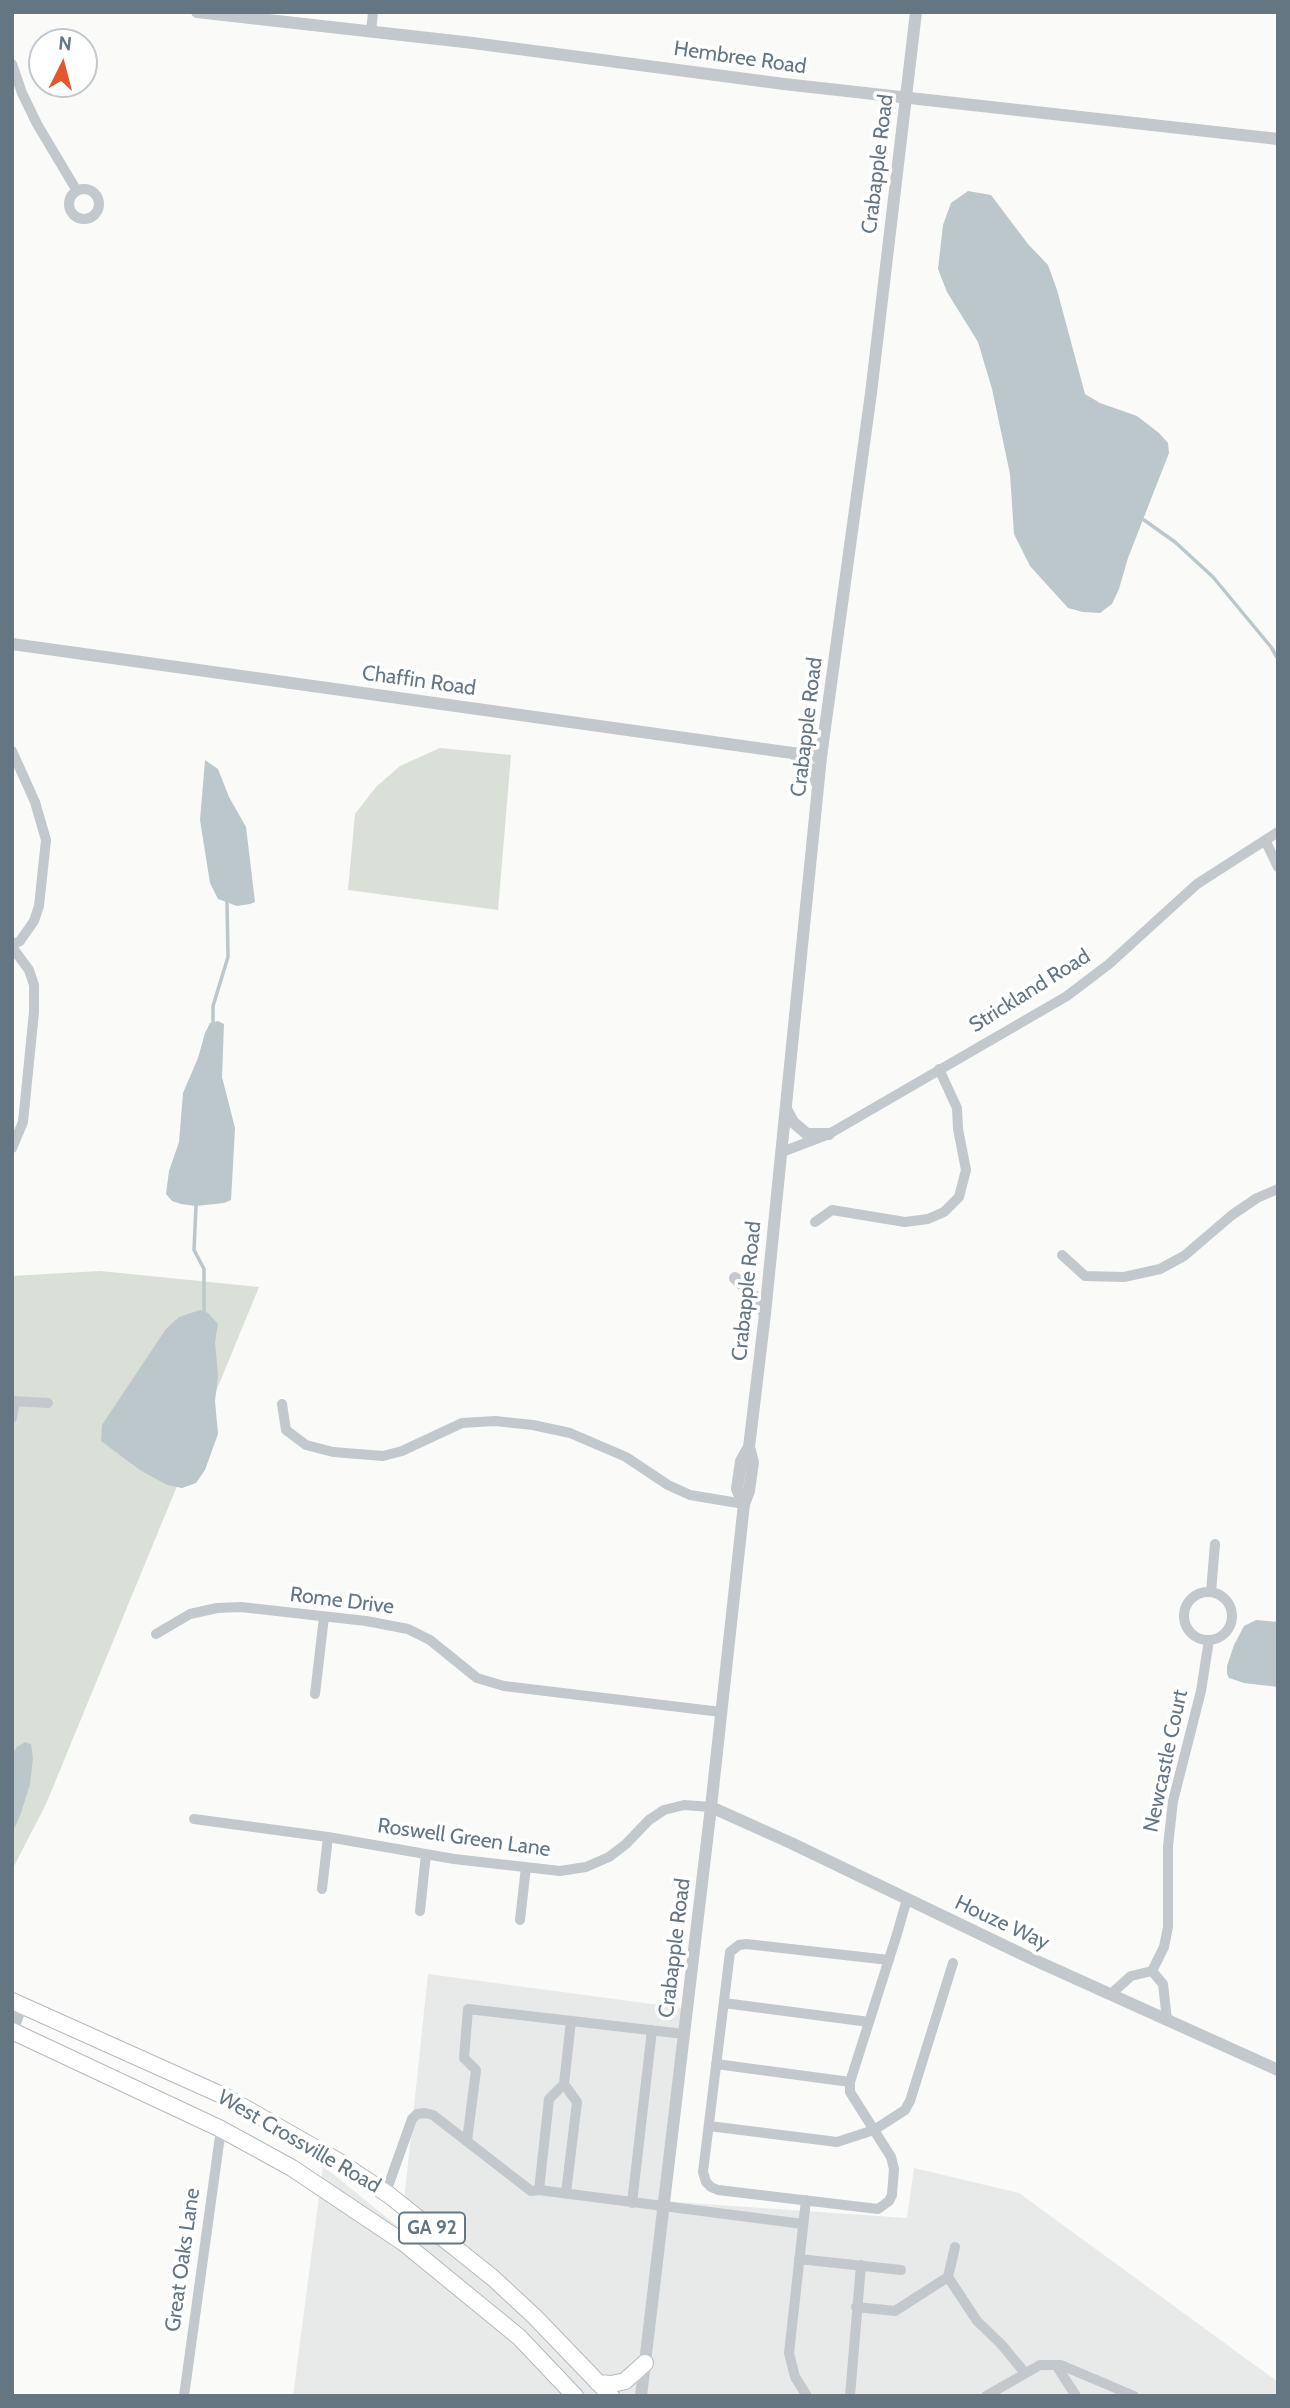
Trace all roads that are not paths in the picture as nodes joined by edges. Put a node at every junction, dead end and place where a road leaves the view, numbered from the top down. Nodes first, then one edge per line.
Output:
1 (197, 12) edge
2 (373, 12) edge
3 (916, 12) edge
4 (252, 15) edge
5 (371, 32) junction
6 (12, 64) edge
7 (905, 98) junction
8 (1278, 139) edge
9 (77, 191) dead end
10 (12, 644) edge
11 (12, 751) edge
12 (793, 753) junction
13 (821, 757) junction
14 (818, 785) junction
15 (1278, 832) edge
16 (1265, 840) junction
17 (1278, 867) edge
18 (12, 946) edge
19 (939, 1069) junction
20 (786, 1109) junction
21 (829, 1134) junction
22 (12, 1148) edge
23 (782, 1152) junction
24 (1278, 1189) edge
25 (815, 1222) dead end
26 (1062, 1255) dead end
27 (735, 1278) dead end
28 (765, 1314) junction
29 (14, 1401) edge
30 (48, 1403) dead end
31 (282, 1404) dead end
32 (12, 1418) edge
33 (744, 1504) junction
34 (1215, 1544) dead end
35 (1211, 1592) junction
36 (324, 1617) junction
37 (156, 1634) dead end
38 (1209, 1640) junction
39 (316, 1694) dead end
40 (721, 1712) junction
41 (711, 1807) junction
42 (194, 1819) dead end
43 (328, 1837) junction
44 (426, 1854) junction
45 (526, 1867) junction
46 (322, 1889) dead end
47 (907, 1899) junction
48 (420, 1911) dead end
49 (520, 1920) dead end
50 (889, 1960) junction
51 (953, 1963) dead end
52 (1152, 1971) junction
53 (1111, 1994) junction
54 (724, 2003) junction
55 (17, 2004) edge
56 (1167, 2020) junction
57 (571, 2021) junction
58 (869, 2022) junction
59 (652, 2030) junction
60 (13, 2033) edge
61 (684, 2034) junction
62 (716, 2064) junction
63 (1278, 2070) edge
64 (850, 2081) junction
65 (564, 2084) junction
66 (709, 2126) junction
67 (221, 2129) junction
68 (874, 2130) junction
69 (467, 2141) junction
70 (539, 2190) junction
71 (386, 2192) junction
72 (566, 2193) junction
73 (806, 2200) junction
74 (632, 2203) junction
75 (664, 2207) junction
76 (803, 2224) junction
77 (955, 2247) dead end
78 (800, 2259) junction
79 (860, 2265) junction
80 (901, 2270) dead end
81 (948, 2277) junction
82 (856, 2307) junction
83 (645, 2363) junction
84 (1056, 2365) junction
85 (1025, 2373) junction
86 (598, 2383) junction
87 (184, 2396) edge
88 (575, 2396) edge
89 (611, 2396) edge
90 (641, 2396) edge
91 (807, 2396) edge
92 (850, 2396) edge
93 (986, 2396) edge
94 (1076, 2396) edge
95 (1135, 2396) edge

1 - 4 street, Hembree Road
2 - 5 street
3 - 7 street, Crabapple Road
4 - 5 street, Hembree Road
5 - 7 street, Hembree Road
6 - 9 street
7 - 8 street, Hembree Road
7 - 13 street, Crabapple Road
10 - 12 street, Chaffin Road
11 - 18 street
12 - 13 street, Chaffin Road
12 - 14 street
13 - 14 street, Crabapple Road
14 - 20 street, Crabapple Road
15 - 16 street, Strickland Road
16 - 17 street
16 - 19 street, Strickland Road
18 - 22 street
19 - 21 street, Strickland Road
19 - 25 street
20 - 21 street
20 - 23 street, Crabapple Road
21 - 23 street, Strickland Road
23 - 28 street, Crabapple Road
24 - 26 street
27 - 28 street
28 - 33 street, Crabapple Road
29 - 30 street
29 - 32 street
31 - 33 street
33 - 40 street, Crabapple Road
34 - 35 street
35 - 38 street
35 - 38 street
36 - 37 street, Rome Drive
36 - 39 street
36 - 40 street, Rome Drive
38 - 52 street, Newcastle Court
40 - 41 street, Crabapple Road
41 - 45 street, Roswell Green Lane
41 - 47 street, Houze Way
41 - 61 street, Crabapple Road
42 - 43 street, Roswell Green Lane
43 - 44 street, Roswell Green Lane
43 - 46 street
44 - 45 street, Roswell Green Lane
44 - 48 street
45 - 49 street
47 - 50 street
47 - 53 street, Houze Way
50 - 54 street
50 - 58 street
51 - 68 street
52 - 53 street
52 - 56 street
53 - 56 street, Houze Way
54 - 58 street
54 - 62 street
55 - 60 street
55 - 71 main road, West Crossville Road / GA 92
56 - 63 street, Houze Way
57 - 59 street
57 - 65 street
57 - 69 street
58 - 64 street
59 - 61 street
59 - 74 street
60 - 67 main road, West Crossville Road / GA 92
61 - 75 street, Crabapple Road
62 - 64 street
62 - 66 street
64 - 68 street
65 - 70 street
65 - 72 street
66 - 68 street
66 - 73 street
67 - 87 street, Great Oaks Lane
67 - 88 main road, West Crossville Road / GA 92
68 - 73 street
69 - 70 street
69 - 71 street
70 - 72 street
71 - 86 main road, West Crossville Road / GA 92
72 - 74 street
73 - 76 street
74 - 75 street
75 - 76 street
75 - 83 street, Crabapple Road
76 - 78 street
77 - 81 street
78 - 79 street
78 - 91 street
79 - 80 street
79 - 82 street
81 - 82 street
81 - 85 street
82 - 92 street
83 - 86 main road
83 - 90 street, Crabapple Road
84 - 85 street
84 - 94 street
84 - 95 street
85 - 93 street
86 - 89 main road, West Crossville Road / GA 92

